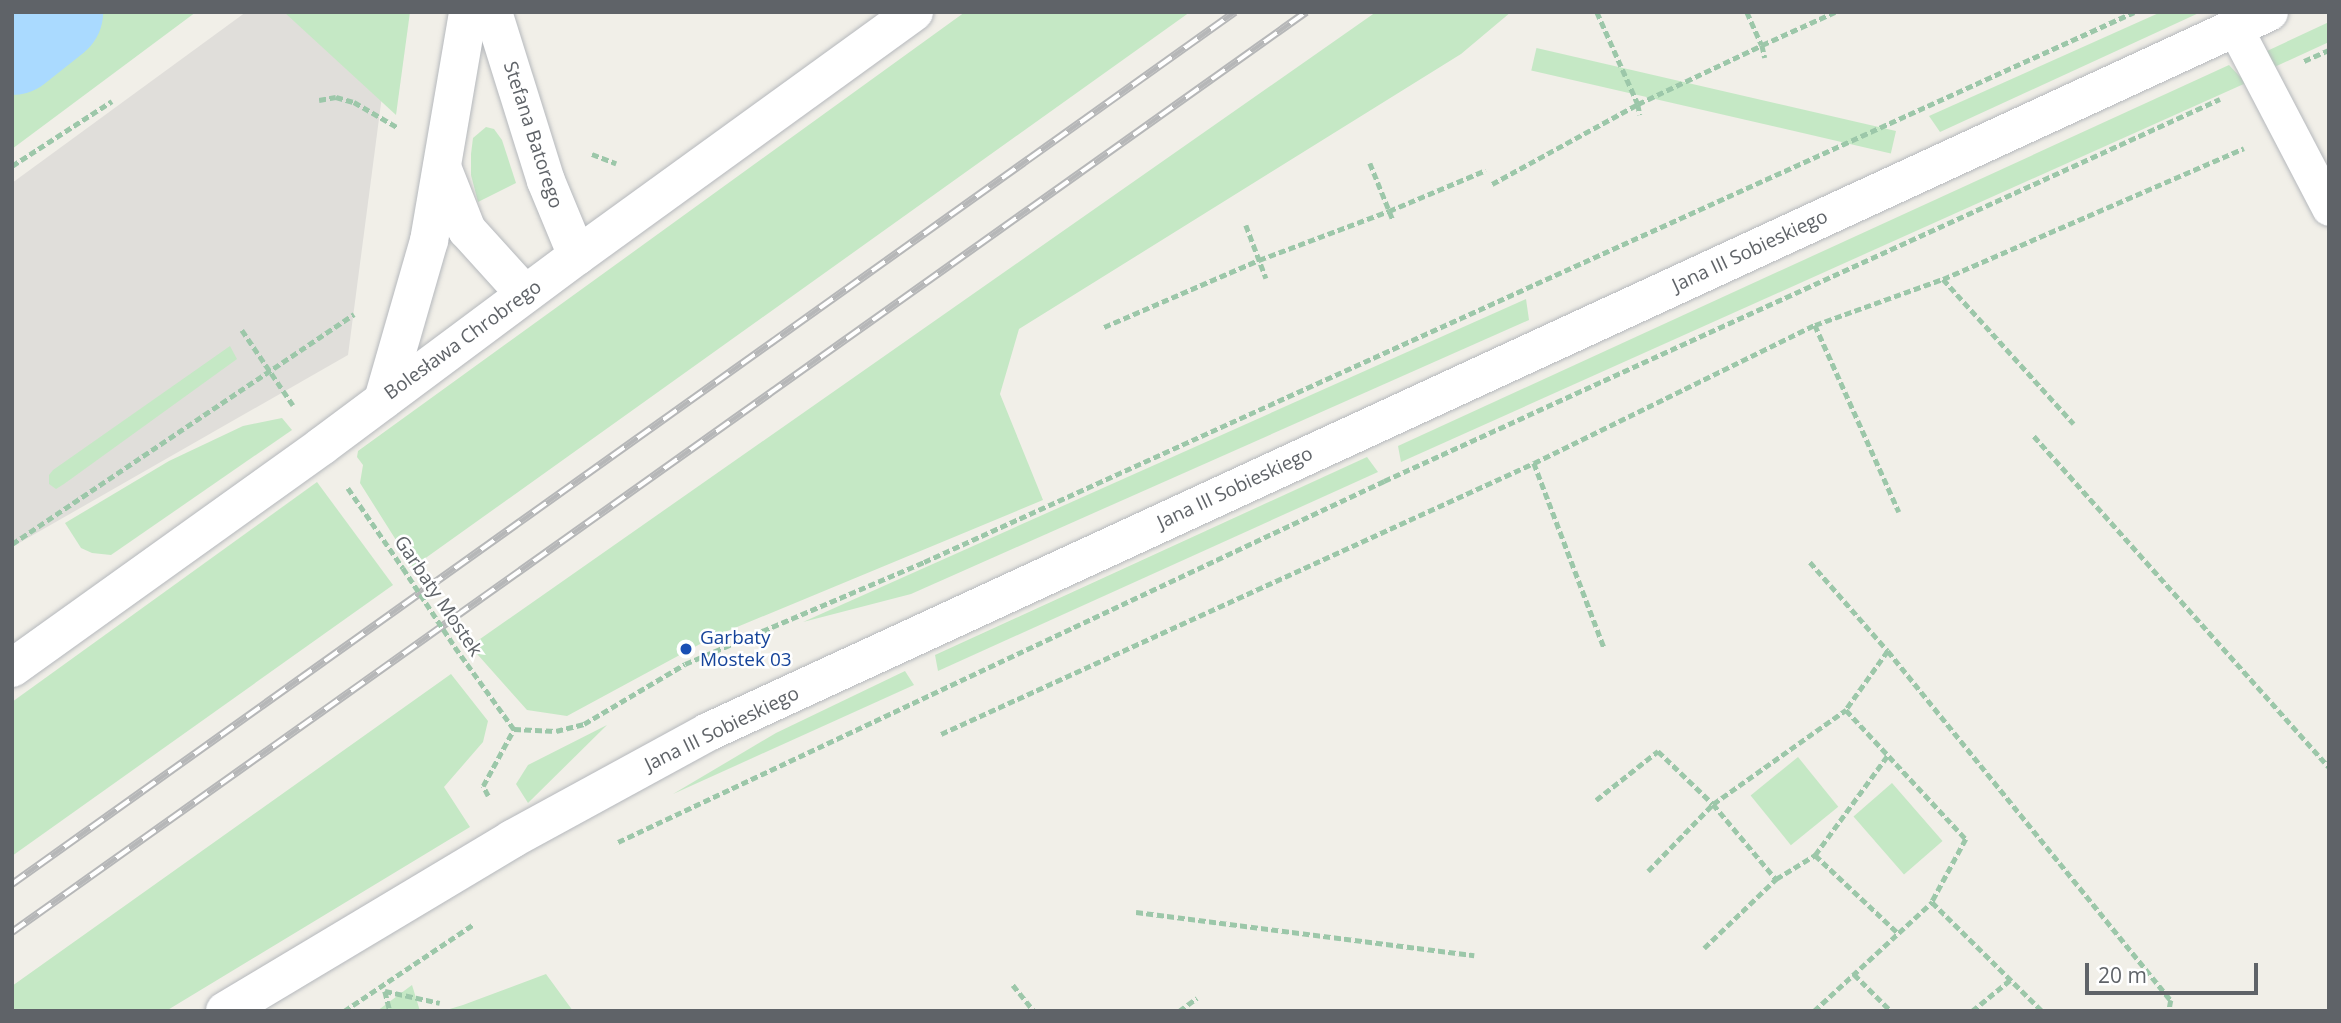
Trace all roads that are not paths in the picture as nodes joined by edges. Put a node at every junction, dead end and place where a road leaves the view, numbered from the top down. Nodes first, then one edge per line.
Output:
1 (468, 12) edge
2 (493, 12) edge
3 (914, 12) edge
4 (2269, 12) edge
5 (2235, 28) junction
6 (441, 165) junction
7 (2329, 208) edge
8 (577, 256) junction
9 (526, 294) junction
10 (383, 400) junction
11 (12, 668) edge
12 (225, 1011) edge

1 - 6 street
2 - 8 street, Stefana Batorego
3 - 8 street, Bolesława Chrobrego
4 - 5 street, Jana III Sobieskiego
5 - 7 lane
5 - 12 street, Jana III Sobieskiego
6 - 9 street
6 - 10 street
8 - 9 street, Bolesława Chrobrego
9 - 10 street, Bolesława Chrobrego
10 - 11 street, Bolesława Chrobrego

